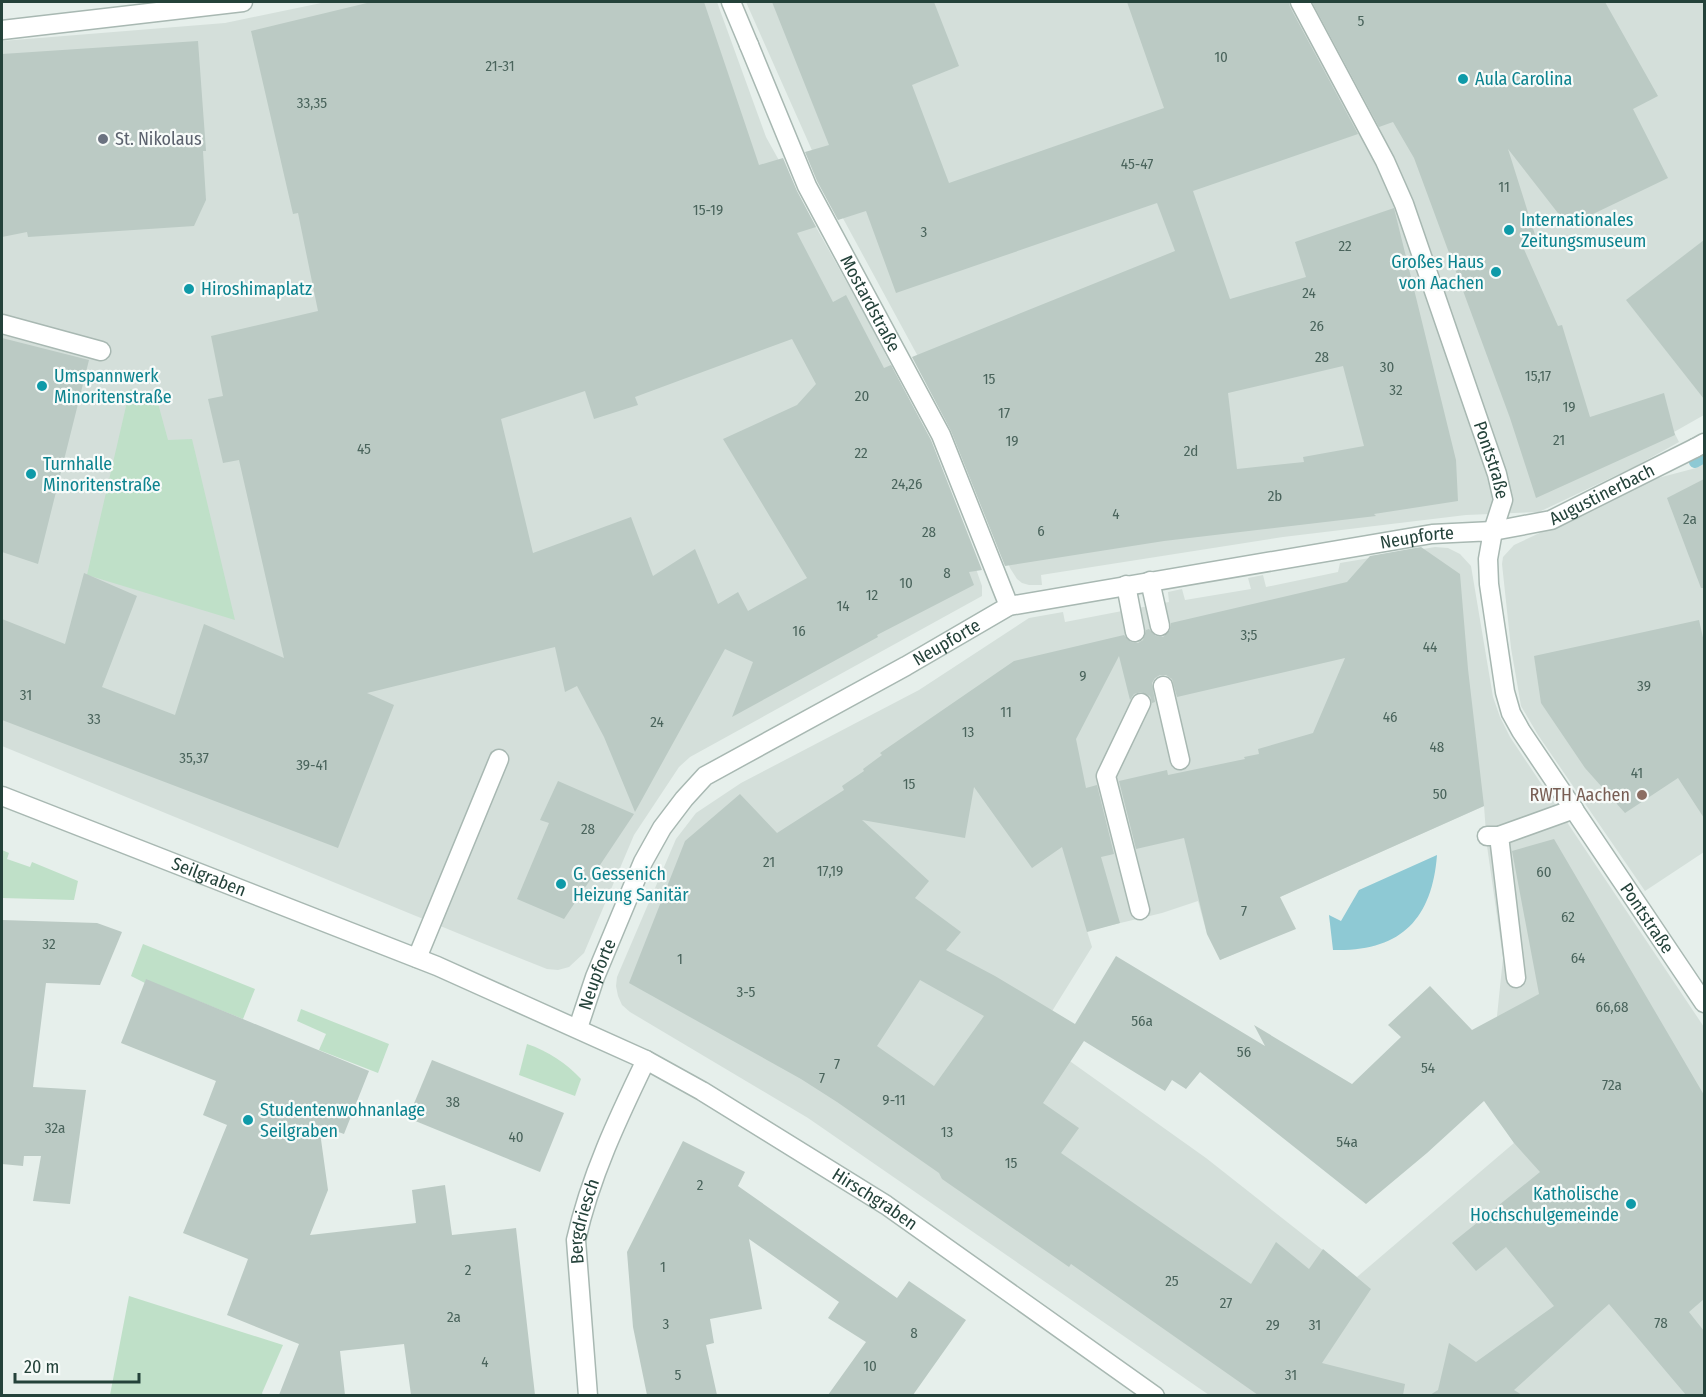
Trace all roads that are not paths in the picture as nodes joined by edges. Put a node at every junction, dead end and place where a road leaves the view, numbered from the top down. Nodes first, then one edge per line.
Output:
1 (243, 2) edge
2 (731, 2) edge
3 (1300, 2) edge
4 (2, 30) edge
5 (2, 324) edge
6 (101, 351) dead end
7 (1700, 445) edge
8 (1492, 531) junction
9 (1150, 581) junction
10 (1126, 585) junction
11 (1009, 606) junction
12 (1160, 626) dead end
13 (1135, 632) dead end
14 (1163, 686) dead end
15 (1141, 703) dead end
16 (499, 759) dead end
17 (1180, 760) dead end
18 (2, 796) edge
19 (1574, 809) junction
20 (1140, 910) dead end
21 (417, 958) junction
22 (1516, 978) dead end
23 (1704, 1003) edge
24 (579, 1028) junction
25 (646, 1060) junction
26 (588, 1395) edge
27 (1155, 1395) edge

1 - 4 street
2 - 11 street, Mostardstraße
3 - 8 street, Pontstraße
5 - 6 street
7 - 8 street, Augustinerbach
8 - 9 street, Neupforte
8 - 19 street, Pontstraße
9 - 10 street, Neupforte
9 - 12 street
10 - 11 street, Neupforte
10 - 13 street
11 - 24 street, Neupforte
14 - 17 street
15 - 20 street
16 - 21 street
18 - 21 street, Seilgraben
19 - 22 street
19 - 23 street, Pontstraße
21 - 24 street, Seilgraben
24 - 25 street, Hirschgraben
25 - 26 street, Bergdriesch
25 - 27 street, Hirschgraben

